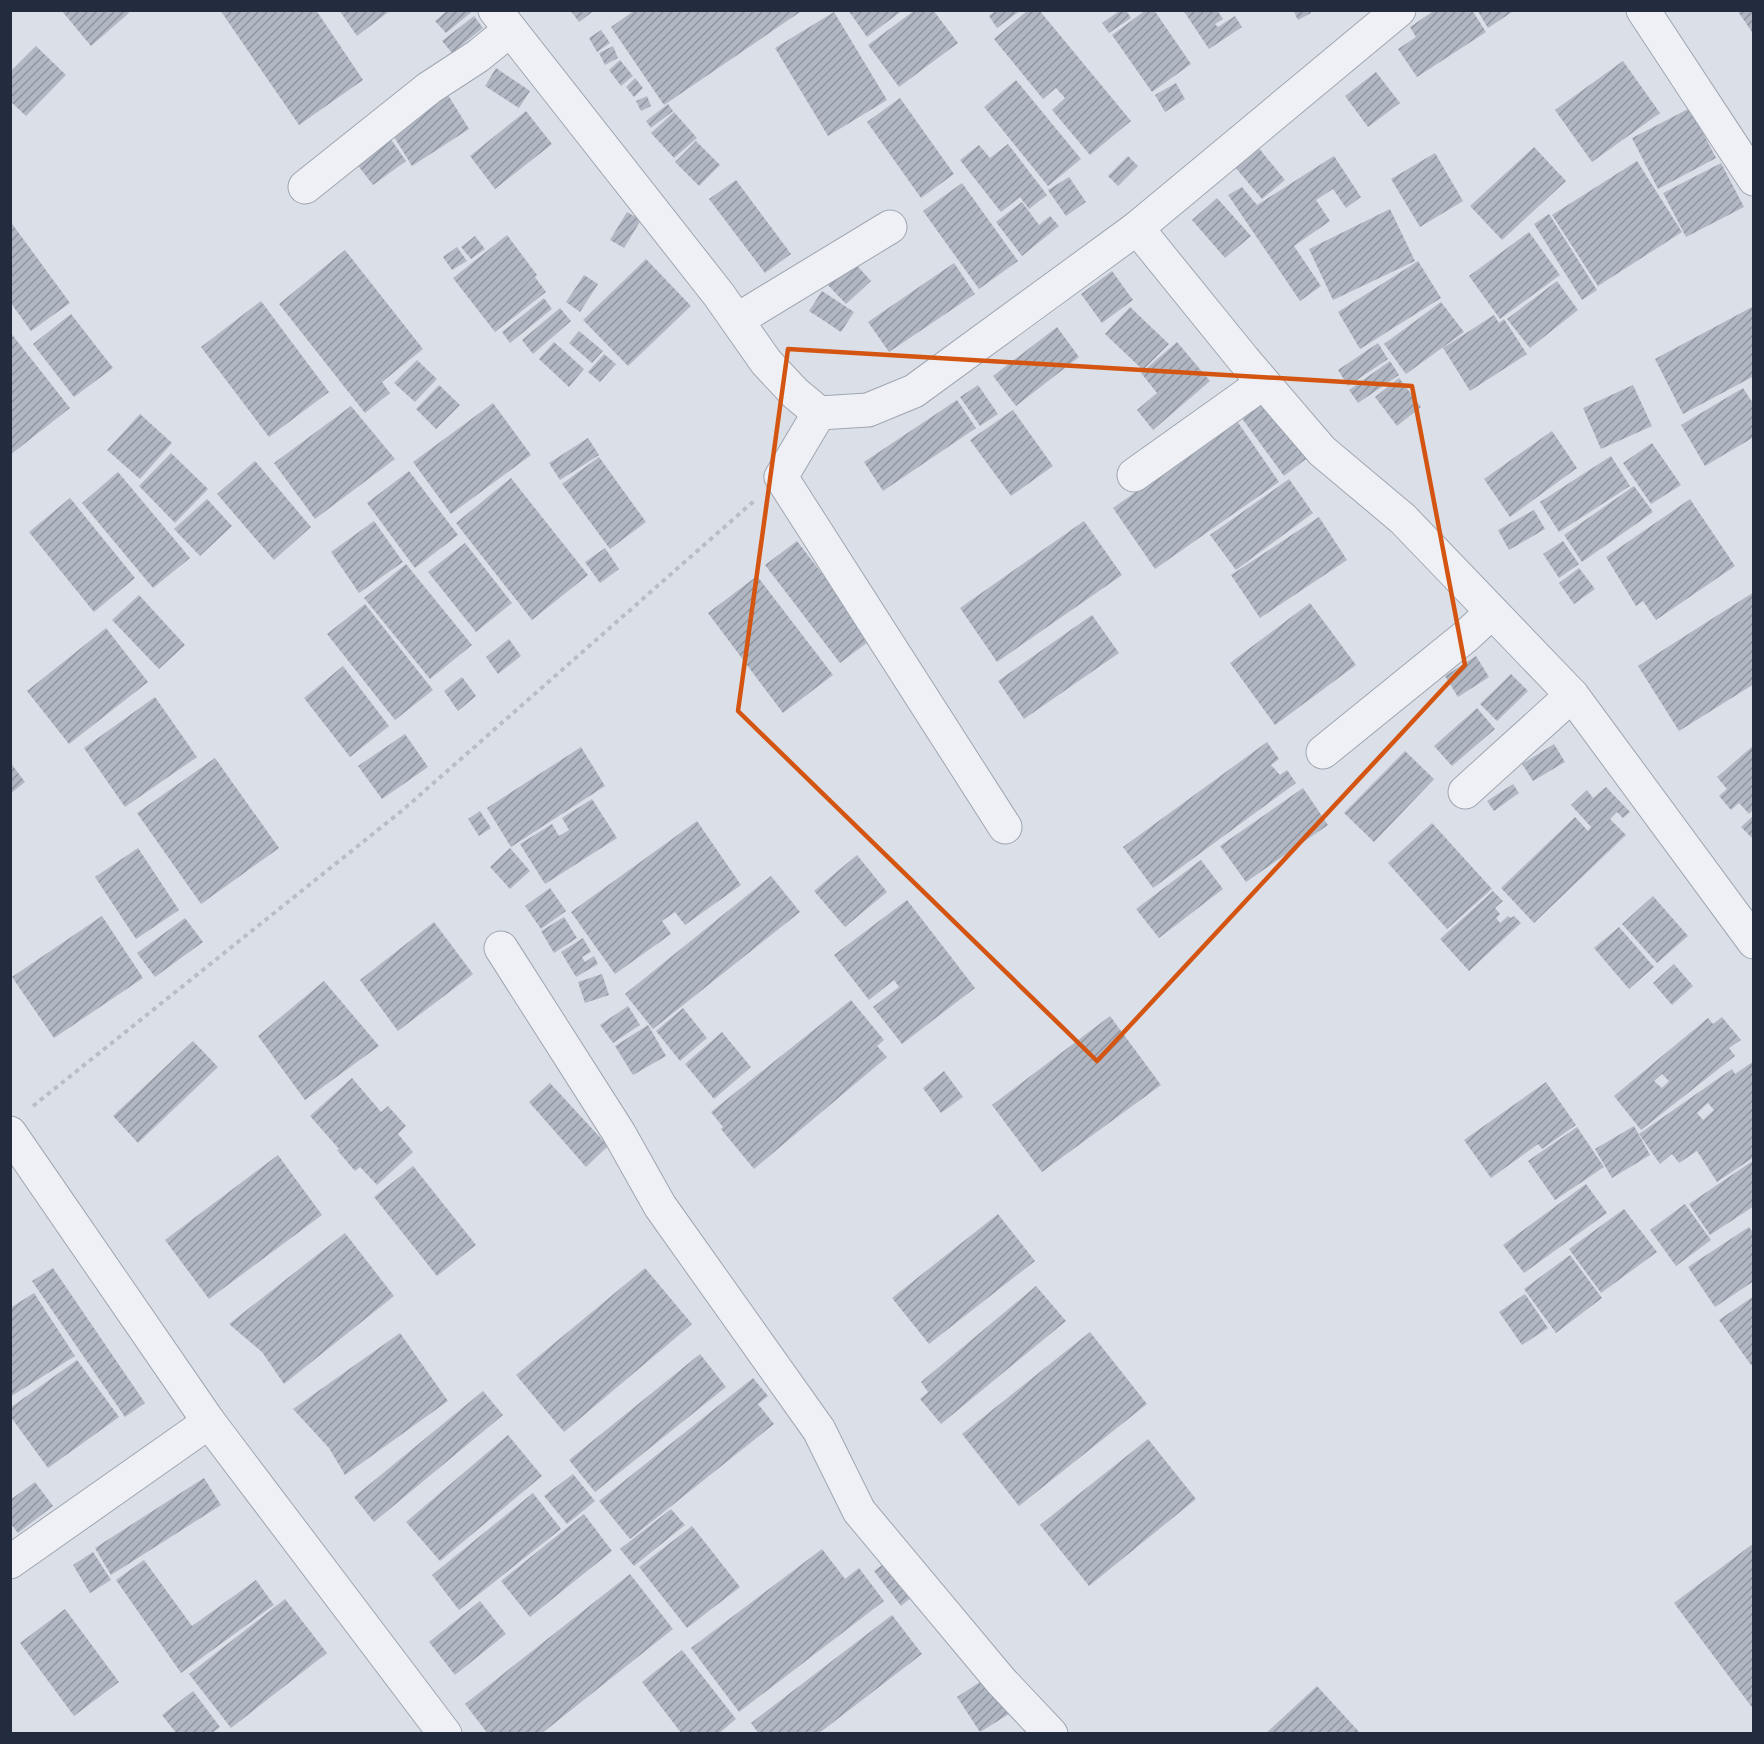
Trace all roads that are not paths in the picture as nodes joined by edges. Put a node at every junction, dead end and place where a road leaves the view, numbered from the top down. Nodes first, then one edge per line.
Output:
1 (1399, 10) edge
2 (1643, 10) edge
3 (503, 20) edge
4 (1754, 179) edge
5 (305, 187) dead end
6 (890, 226) dead end
7 (1137, 228) junction
8 (736, 321) junction
9 (1262, 381) junction
10 (819, 413) junction
11 (1134, 475) dead end
12 (1492, 612) junction
13 (1572, 695) junction
14 (1323, 752) dead end
15 (1466, 792) dead end
16 (1005, 828) dead end
17 (1754, 942) edge
18 (501, 948) dead end
19 (17, 1135) edge
20 (209, 1422) junction
21 (10, 1562) edge
22 (445, 1734) edge
23 (1051, 1734) edge

1 - 7 street
2 - 4 street
3 - 5 street
3 - 8 street
6 - 8 street
7 - 9 street
7 - 10 street
8 - 10 street
9 - 11 street
9 - 12 street
10 - 16 street
12 - 13 street
12 - 14 street
13 - 15 street
13 - 17 street
18 - 23 street
19 - 20 street
20 - 21 street
20 - 22 street

